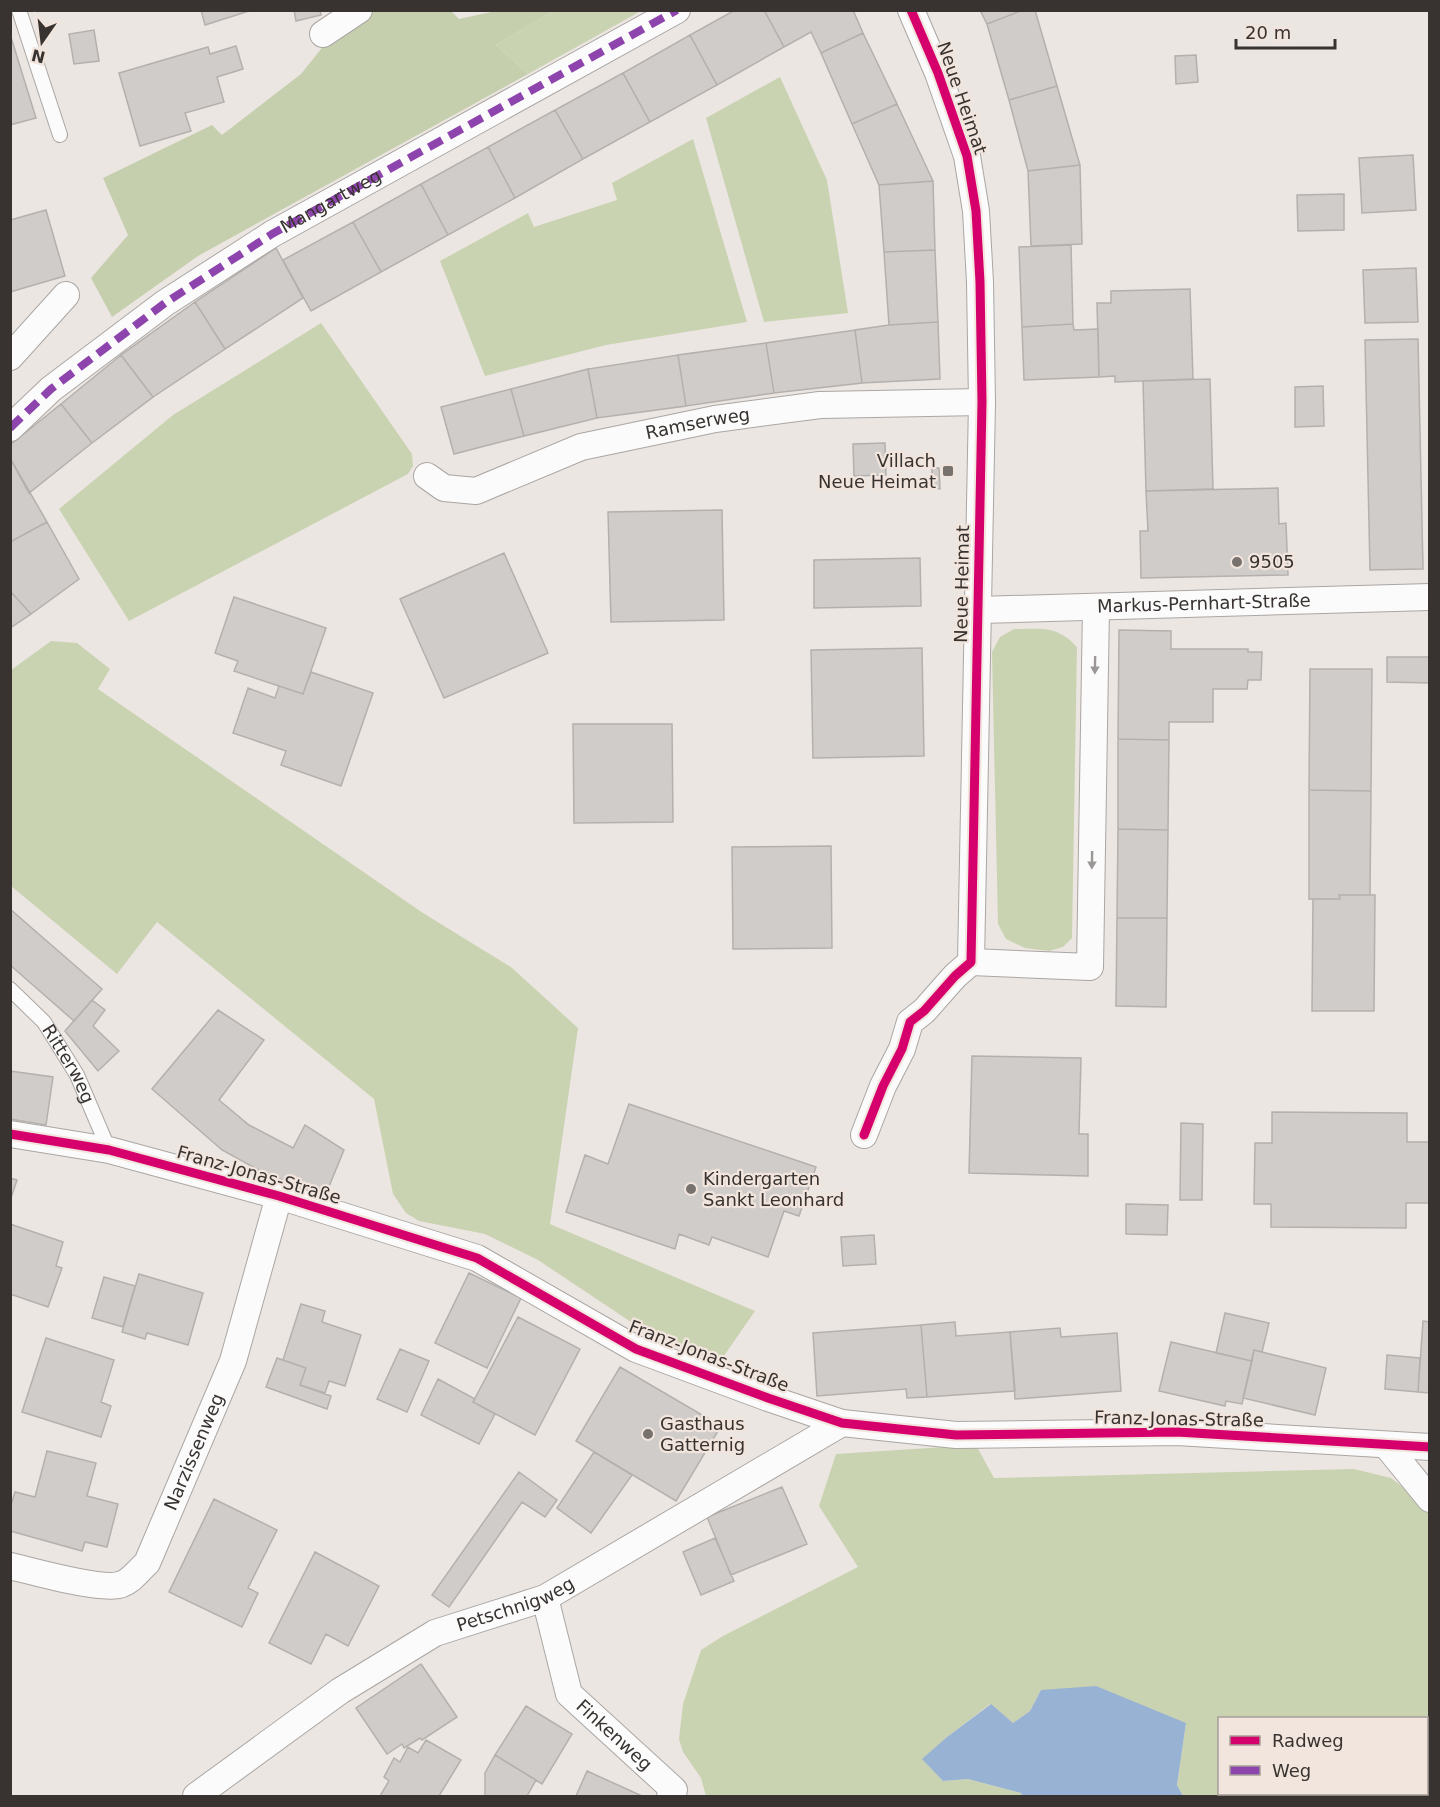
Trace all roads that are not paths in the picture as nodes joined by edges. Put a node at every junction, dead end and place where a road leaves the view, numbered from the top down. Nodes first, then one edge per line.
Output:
1 (19, 10) edge
2 (359, 10) edge
3 (677, 10) edge
4 (911, 10) edge
5 (323, 34) dead end
6 (60, 135) dead end
7 (66, 295) dead end
8 (10, 357) edge
9 (982, 402) junction
10 (10, 428) edge
11 (427, 476) dead end
12 (1430, 597) edge
13 (1096, 607) junction
14 (979, 610) junction
15 (971, 962) junction
16 (10, 989) edge
17 (10, 1134) edge
18 (864, 1135) dead end
19 (109, 1150) junction
20 (279, 1196) junction
21 (842, 1423) junction
22 (1386, 1445) junction
23 (1430, 1448) edge
24 (1430, 1499) edge
25 (10, 1566) edge
26 (545, 1598) junction
27 (674, 1794) edge
28 (196, 1797) edge

1 - 6 lane
2 - 5 street
3 - 10 street, Mangartweg
4 - 9 street, Neue Heimat
7 - 8 street
9 - 11 street, Ramserweg
9 - 14 street, Neue Heimat
12 - 13 street, Markus-Pernhart-Straße
13 - 14 street, Markus-Pernhart-Straße
13 -> 15 street
14 - 15 street, Neue Heimat
15 - 18 street
16 - 19 lane, Ritterweg
17 - 19 street, Franz-Jonas-Straße
19 - 20 street, Franz-Jonas-Straße
20 - 21 street, Franz-Jonas-Straße
20 - 25 street, Narzissenweg
21 - 22 street, Franz-Jonas-Straße
21 - 26 street, Petschnigweg
22 - 23 street, Franz-Jonas-Straße
22 - 24 street
26 - 27 street, Finkenweg
26 - 28 street, Petschnigweg

